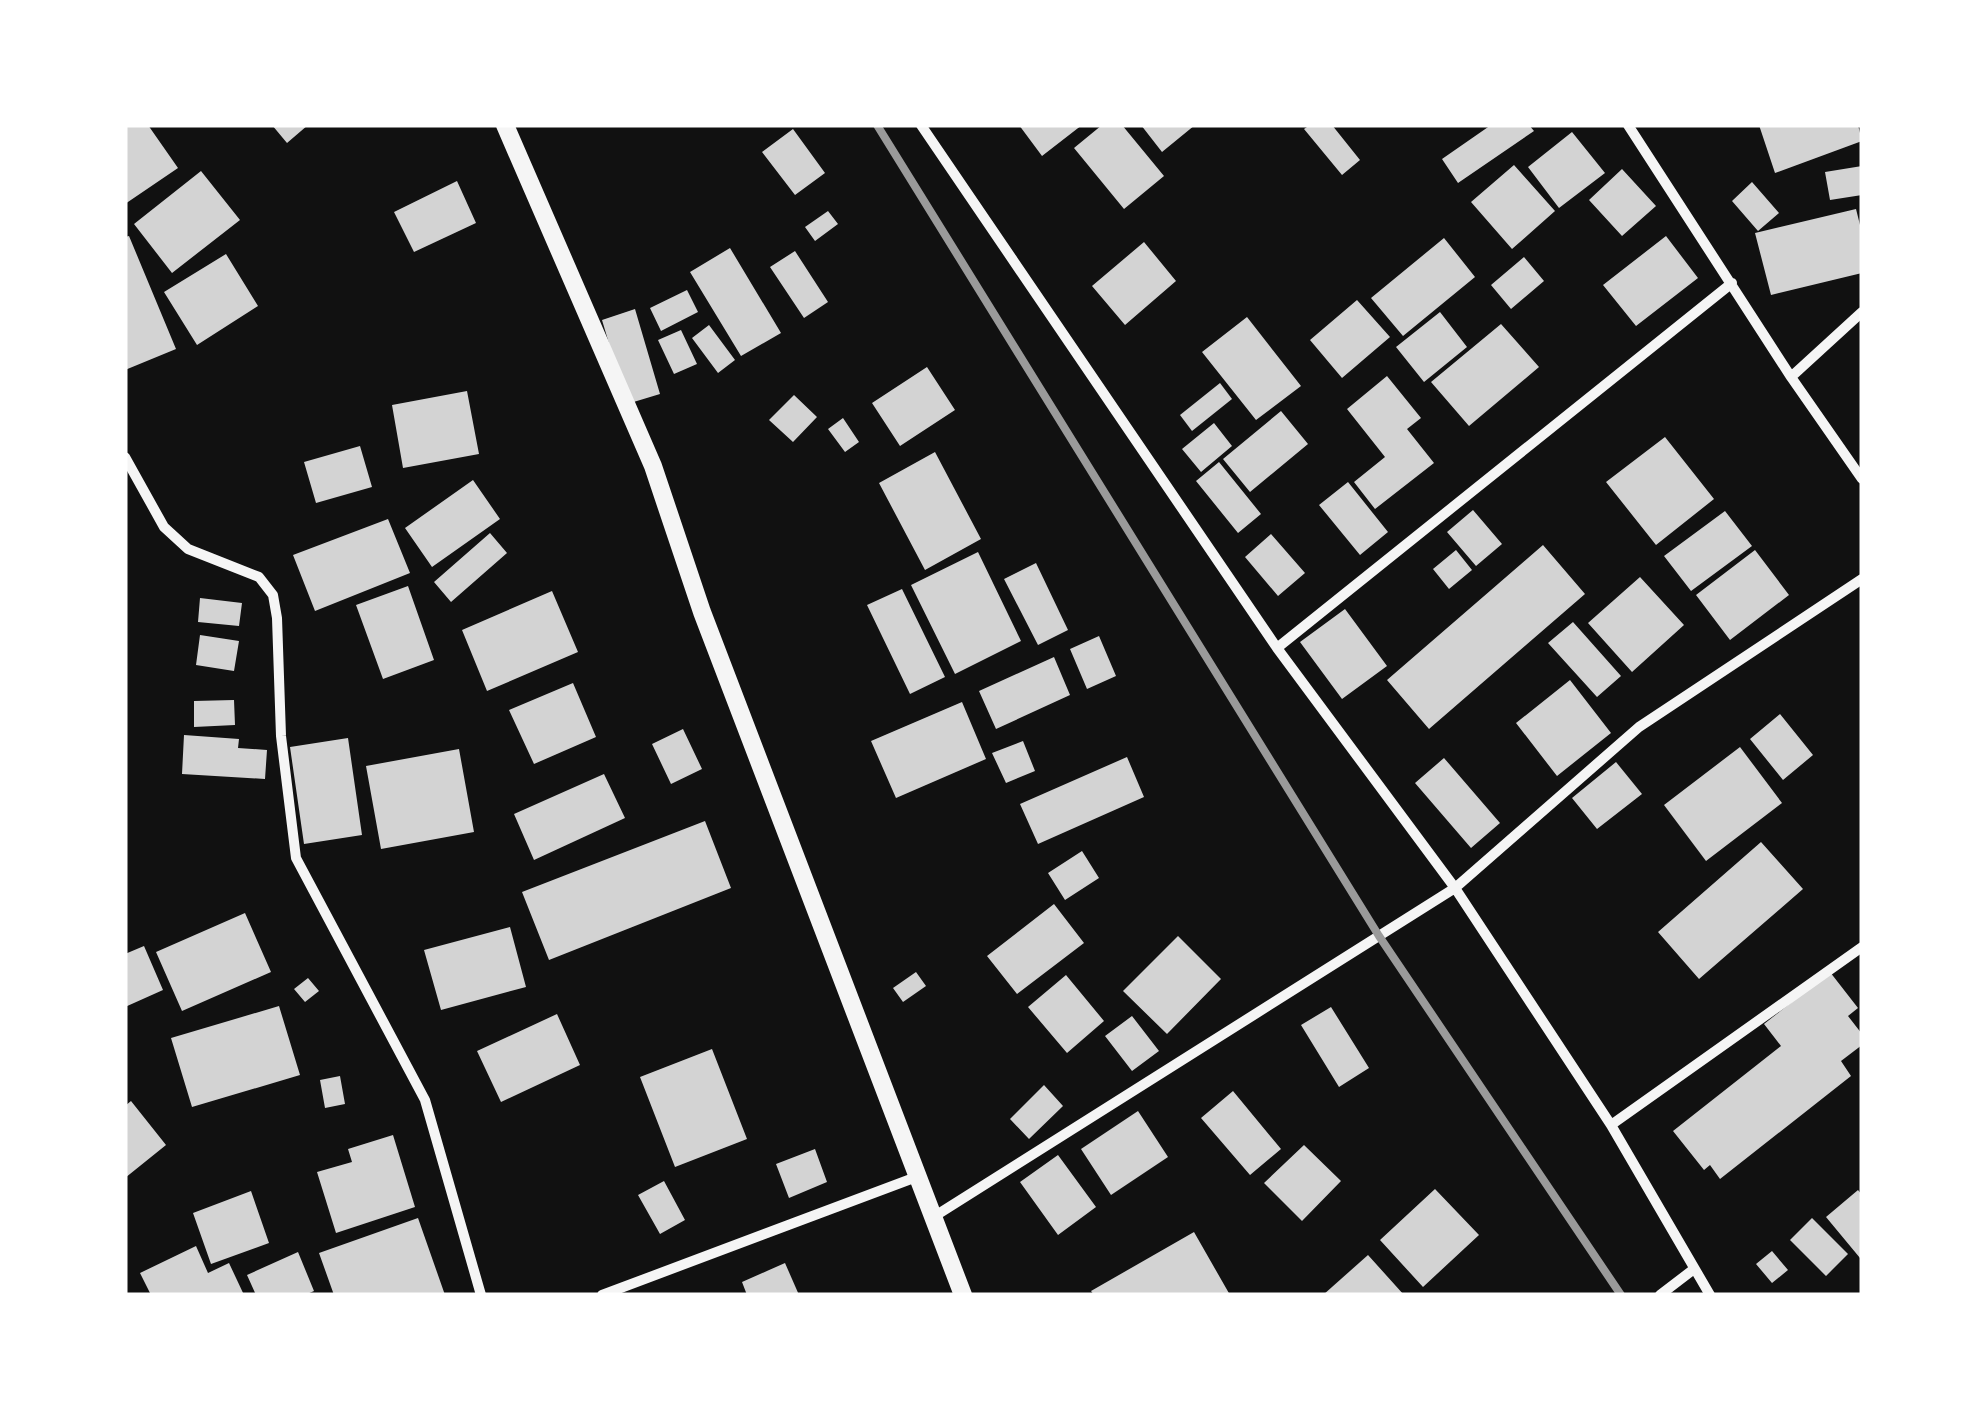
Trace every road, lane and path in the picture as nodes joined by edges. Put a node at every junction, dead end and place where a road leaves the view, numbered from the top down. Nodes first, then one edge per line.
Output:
1 (504, 125) edge
2 (920, 125) edge
3 (1628, 125) edge
4 (1732, 283) junction
5 (1862, 312) edge
6 (1791, 377) junction
7 (125, 457) edge
8 (1862, 479) edge
9 (1862, 579) edge
10 (1277, 648) junction
11 (1454, 888) junction
12 (1862, 947) edge
13 (1611, 1125) junction
14 (919, 1176) junction
15 (935, 1216) junction
16 (1694, 1270) junction
17 (482, 1295) edge
18 (602, 1295) edge
19 (963, 1295) edge
20 (1660, 1295) edge
21 (1710, 1295) edge

1 - 14 street
2 - 10 street
3 - 4 street
4 - 6 street
4 - 10 street
5 - 6 street
6 - 8 street
7 - 17 street
9 - 11 street
10 - 11 street
11 - 13 street
11 - 15 street
12 - 13 street
13 - 16 street
14 - 15 street
14 - 18 street
15 - 19 street
16 - 20 street
16 - 21 street

